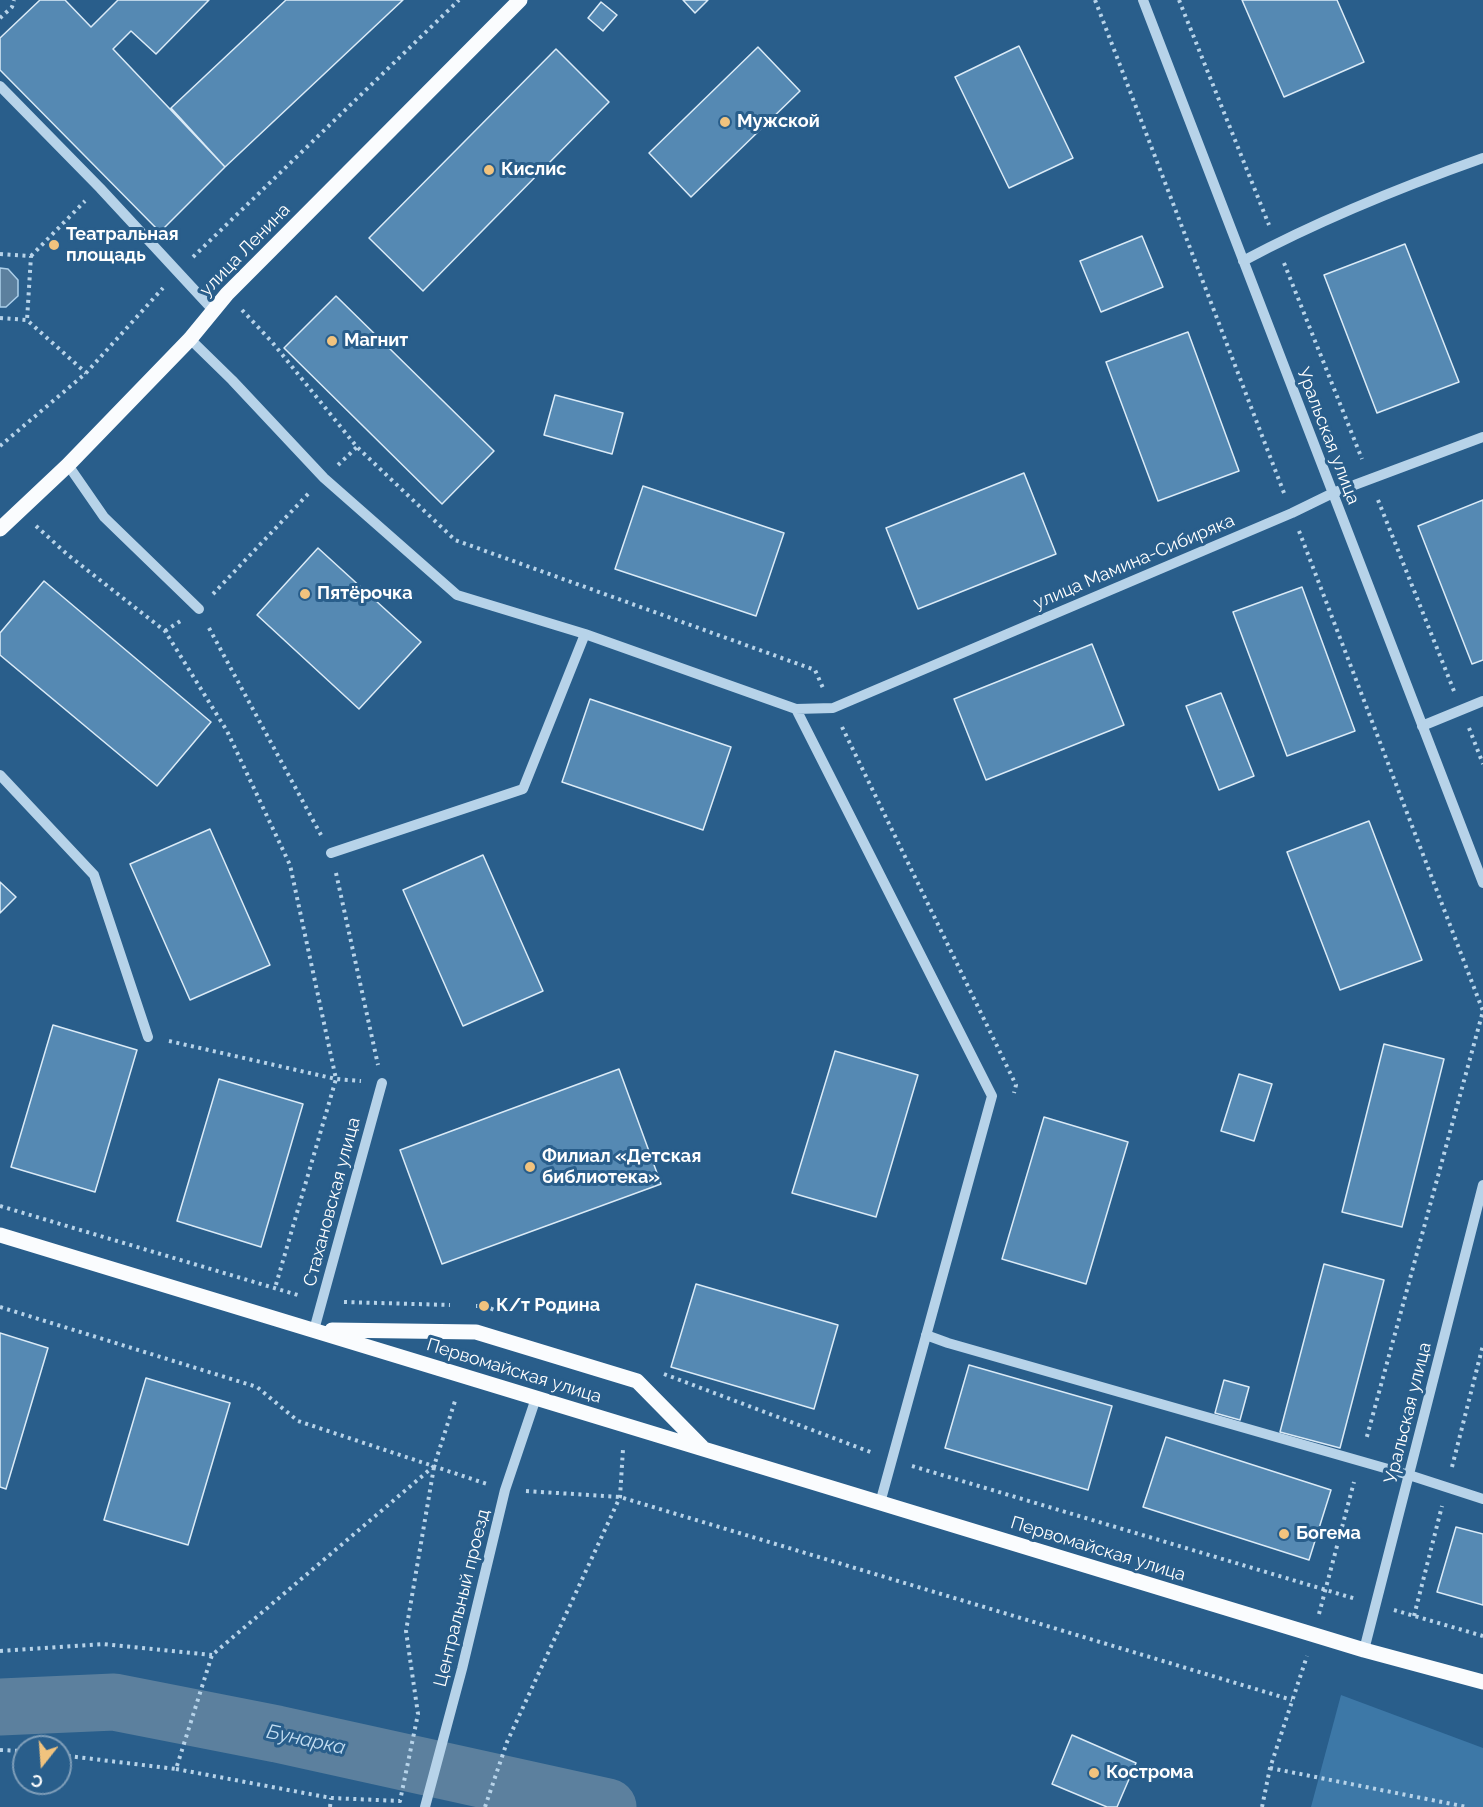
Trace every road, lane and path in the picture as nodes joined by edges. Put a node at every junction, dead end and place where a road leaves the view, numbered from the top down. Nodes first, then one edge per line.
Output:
1 (14, 0) edge
2 (459, 0) edge
3 (520, 0) edge
4 (1095, 0) edge
5 (1143, 0) edge
6 (1179, 0) edge
7 (0, 18) edge
8 (0, 86) edge
9 (1483, 158) edge
10 (100, 188) junction
11 (1276, 243) junction
12 (0, 254) edge
13 (30, 256) junction
14 (1243, 261) junction
15 (198, 266) dead end
16 (178, 271) junction
17 (227, 294) junction
18 (213, 310) junction
19 (0, 318) edge
20 (27, 320) junction
21 (190, 339) junction
22 (86, 373) junction
23 (1483, 437) edge
24 (0, 446) edge
25 (357, 447) junction
26 (68, 465) junction
27 (324, 478) junction
28 (1370, 479) junction
29 (1333, 493) junction
30 (19, 510) junction
31 (1292, 513) junction
32 (0, 529) edge
33 (199, 609) junction
34 (165, 631) junction
35 (585, 634) junction
36 (1483, 701) edge
37 (832, 708) junction
38 (796, 709) junction
39 (1461, 710) junction
40 (1422, 726) junction
41 (1483, 764) edge
42 (0, 775) edge
43 (331, 853) junction
44 (1483, 883) edge
45 (147, 1037) joint
46 (336, 1079) junction
47 (382, 1083) junction
48 (1013, 1096) dead end
49 (1483, 1185) edge
50 (0, 1206) edge
51 (0, 1235) edge
52 (275, 1288) junction
53 (322, 1302) junction
54 (461, 1305) dead end
55 (473, 1306) dead end
56 (484, 1306) junction
57 (0, 1307) edge
58 (505, 1314) dead end
59 (314, 1330) junction
60 (476, 1332) junction
61 (926, 1335) junction
62 (1483, 1345) edge
63 (1477, 1369) dead end
64 (663, 1373) dead end
65 (463, 1376) junction
66 (536, 1398) junction
67 (1365, 1442) dead end
68 (703, 1449) junction
69 (892, 1460) junction
70 (434, 1466) junction
71 (1409, 1475) junction
72 (1356, 1476) dead end
73 (506, 1490) junction
74 (620, 1497) junction
75 (1483, 1500) edge
76 (880, 1503) junction
77 (1325, 1590) junction
78 (1376, 1605) junction
79 (1314, 1635) junction
80 (1483, 1636) edge
81 (1364, 1650) junction
82 (0, 1651) edge
83 (212, 1655) junction
84 (1483, 1682) edge
85 (1292, 1700) junction
86 (72, 1756) edge
87 (1270, 1768) junction
88 (176, 1769) junction
89 (331, 1798) junction
90 (330, 1807) edge
91 (425, 1807) edge
92 (485, 1807) edge
93 (1262, 1807) edge
94 (1467, 1807) edge

1 - 7 path
2 - 15 path
3 - 17 main road, улица Ленина
4 - 31 path
5 - 14 street, Уральская улица
6 - 11 path
8 - 10 street
9 - 11 street
10 - 13 path
10 - 16 street
11 - 14 street
11 - 28 path
12 - 13 path
13 - 20 path
14 - 29 street, Уральская улица
16 - 18 street
16 - 22 path
17 - 18 main road, улица Ленина
17 - 25 path
18 - 21 main road, улица Ленина
19 - 20 path
20 - 22 path
21 - 26 main road, улица Ленина
21 - 27 street
22 - 24 path
23 - 28 street, улица Мамина-Сибиряка
25 - 27 path
25 - 37 path
26 - 30 main road, улица Ленина
26 - 33 street
27 - 33 path
27 - 35 street
28 - 29 street, улица Мамина-Сибиряка
28 - 39 path
29 - 31 street, улица Мамина-Сибиряка
29 - 40 street, Уральская улица
30 - 32 main road, улица Ленина
30 - 34 path
31 - 37 street, улица Мамина-Сибиряка
31 - 67 path
33 - 34 path
33 - 43 path
34 - 46 path
35 - 38 street
35 - 43 street
36 - 39 street
37 - 38 street, улица Мамина-Сибиряка
37 - 48 path
38 - 61 street
39 - 40 street
39 - 41 path
40 - 44 street, Уральская улица
42 - 45 street
43 - 47 path
45 - 46 path
46 - 47 path
46 - 52 path
47 - 53 street, Стахановская улица
49 - 71 street, Уральская улица
50 - 52 path
51 - 59 main road, Первомайская улица
52 - 53 path
53 - 54 path
53 - 59 street, Стахановская улица
55 - 56 path
56 - 58 path
56 - 60 path
57 - 70 path
59 - 60 main road, Первомайская улица
59 - 65 main road, Первомайская улица
60 - 68 main road, Первомайская улица
61 - 69 street
61 - 71 street
62 - 63 path
64 - 69 path
65 - 66 main road, Первомайская улица
65 - 70 path
66 - 68 main road, Первомайская улица
66 - 73 street, Центральный проезд
68 - 76 main road, Первомайская улица
69 - 76 street
69 - 77 path
70 - 73 path
70 - 83 path
70 - 89 path
71 - 75 street
71 - 78 street, Уральская улица
72 - 77 path
73 - 74 path
73 - 91 street, Центральный проезд
74 - 85 path
74 - 92 path
76 - 79 main road, Первомайская улица
77 - 78 path
77 - 79 path
78 - 80 path
78 - 81 street, Уральская улица
79 - 81 main road, Первомайская улица
79 - 85 path
81 - 84 main road, Первомайская улица
82 - 83 path
83 - 88 path
85 - 87 path
86 - 88 path
87 - 93 path
87 - 94 path
88 - 89 path
89 - 90 path

